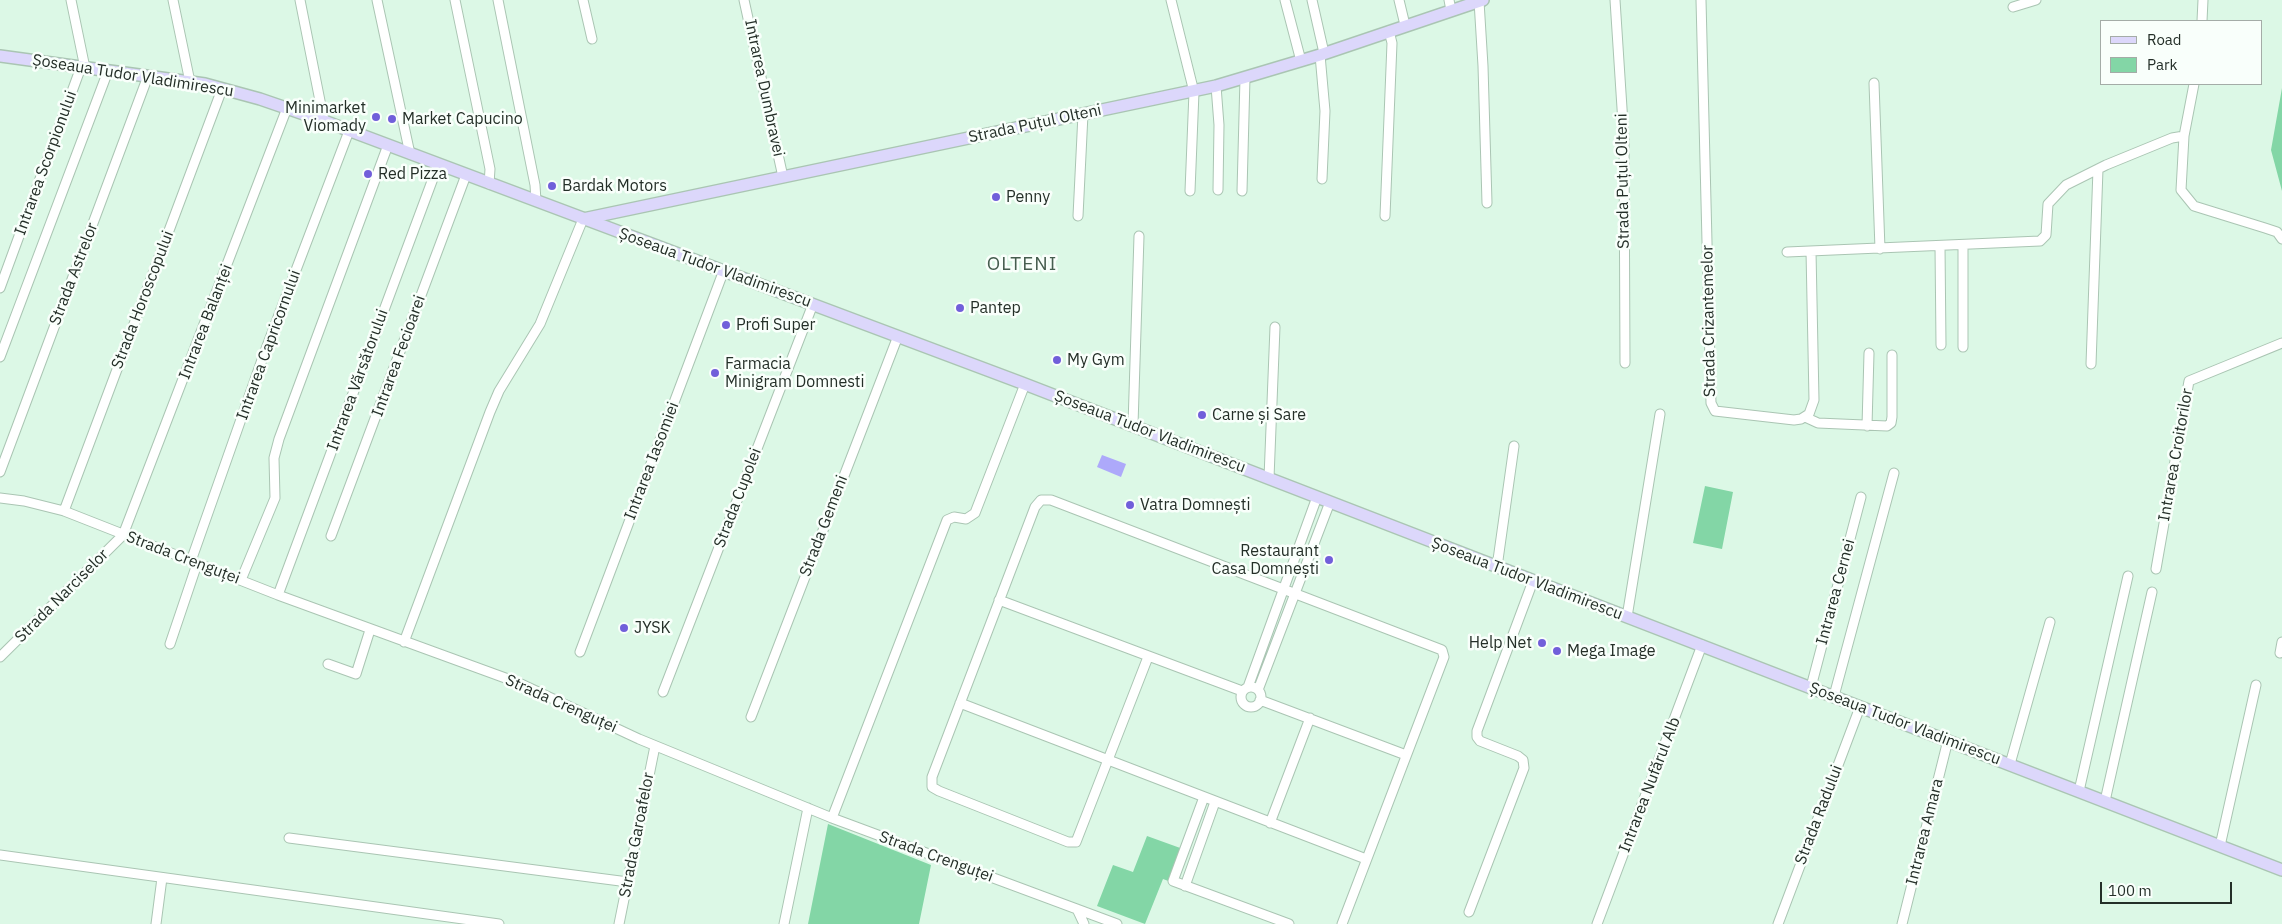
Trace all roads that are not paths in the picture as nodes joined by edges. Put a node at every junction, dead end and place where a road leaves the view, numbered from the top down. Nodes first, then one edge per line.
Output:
1 (71, 0) edge
2 (173, 0) edge
3 (300, 0) edge
4 (377, 0) edge
5 (455, 0) edge
6 (498, 0) edge
7 (583, 0) edge
8 (744, 0) edge
9 (1171, 0) edge
10 (1285, 0) edge
11 (1312, 0) edge
12 (1399, 0) edge
13 (1616, 0) edge
14 (1701, 0) edge
15 (2036, 0) edge
16 (2204, 0) edge
17 (1481, 1) edge
18 (1450, 5) edge
19 (2013, 8) dead end
20 (2202, 20) edge
21 (1405, 25) junction
22 (1389, 30) junction
23 (592, 39) dead end
24 (1322, 54) junction
25 (0, 56) edge
26 (1301, 61) junction
27 (83, 67) junction
28 (108, 71) junction
29 (148, 76) junction
30 (1246, 78) junction
31 (190, 82) junction
32 (1874, 83) dead end
33 (2194, 85) edge
34 (1216, 86) junction
35 (222, 89) junction
36 (1194, 92) junction
37 (287, 108) junction
38 (1082, 114) junction
39 (324, 121) junction
40 (349, 131) junction
41 (2184, 136) junction
42 (388, 146) junction
43 (410, 154) junction
44 (438, 165) junction
45 (2098, 169) junction
46 (466, 176) junction
47 (783, 177) junction
48 (1322, 179) dead end
49 (488, 184) junction
50 (1190, 190) dead end
51 (1218, 190) dead end
52 (1242, 190) dead end
53 (536, 201) junction
54 (1487, 204) dead end
55 (1078, 216) dead end
56 (1385, 216) dead end
57 (582, 219) junction
58 (1138, 236) dead end
59 (2282, 239) edge
60 (1963, 245) junction
61 (1940, 246) junction
62 (1880, 249) junction
63 (1788, 252) dead end
64 (1811, 252) junction
65 (724, 270) junction
66 (0, 288) edge
67 (813, 304) junction
68 (1275, 327) dead end
69 (898, 336) junction
70 (2282, 343) edge
71 (1941, 345) dead end
72 (1963, 347) dead end
73 (1869, 353) dead end
74 (1892, 355) dead end
75 (0, 358) edge
76 (1625, 362) dead end
77 (2091, 364) dead end
78 (1026, 384) junction
79 (1660, 414) dead end
80 (1805, 418) junction
81 (1133, 425) junction
82 (1867, 426) junction
83 (1514, 446) dead end
84 (0, 472) edge
85 (1894, 474) dead end
86 (1269, 478) junction
87 (1317, 497) junction
88 (1861, 497) dead end
89 (0, 498) edge
90 (1330, 502) junction
91 (64, 511) junction
92 (123, 535) junction
93 (331, 536) dead end
94 (194, 563) junction
95 (1497, 567) junction
96 (2156, 569) dead end
97 (2128, 576) dead end
98 (241, 580) junction
99 (1534, 581) junction
100 (1283, 589) junction
101 (2152, 592) dead end
102 (1296, 594) junction
103 (278, 595) junction
104 (1000, 600) junction
105 (1627, 617) junction
106 (2050, 622) dead end
107 (370, 630) junction
108 (1265, 637) junction
109 (1278, 641) junction
110 (404, 642) junction
111 (2282, 642) edge
112 (170, 644) dead end
113 (1702, 645) junction
114 (580, 652) dead end
115 (2280, 653) dead end
116 (0, 657) edge
117 (1148, 658) junction
118 (328, 664) dead end
119 (2256, 685) dead end
120 (1811, 688) junction
121 (1245, 689) junction
122 (1258, 690) junction
123 (663, 692) dead end
124 (1834, 696) junction
125 (1260, 700) junction
126 (960, 703) junction
127 (1860, 707) junction
128 (751, 717) dead end
129 (1310, 718) junction
130 (1948, 740) junction
131 (655, 746) junction
132 (1406, 755) junction
133 (1108, 760) junction
134 (2010, 764) junction
135 (2079, 791) junction
136 (1204, 797) junction
137 (2105, 801) junction
138 (1215, 802) junction
139 (808, 808) junction
140 (832, 818) junction
141 (1270, 823) junction
142 (289, 838) dead end
143 (2220, 846) junction
144 (0, 855) edge
145 (1366, 859) junction
146 (2282, 870) edge
147 (162, 878) junction
148 (628, 882) junction
149 (1185, 886) junction
150 (1077, 909) junction
151 (1469, 912) dead end
152 (156, 924) edge
153 (499, 924) edge
154 (619, 924) edge
155 (784, 924) edge
156 (1084, 924) edge
157 (1117, 924) edge
158 (1289, 924) edge
159 (1342, 924) edge
160 (1597, 924) edge
161 (1778, 924) edge
162 (1902, 924) edge

1 - 27 street
2 - 31 street
3 - 39 street
4 - 43 street
5 - 49 street
6 - 53 street
7 - 23 street
8 - 47 street, Intrarea Dumbravei
9 - 36 street
10 - 26 street
11 - 24 street
12 - 21 street
13 - 76 street, Strada Puțul Olteni
14 - 80 street, Strada Crizantemelor
15 - 19 street
16 - 20 street
17 - 18 main road, Strada Puțul Olteni
17 - 54 street, Strada Puțul Olteni
18 - 21 main road, Strada Puțul Olteni
21 - 22 main road, Strada Puțul Olteni
22 - 24 main road, Strada Puțul Olteni
22 - 56 street
24 - 26 main road, Strada Puțul Olteni
24 - 48 street
25 - 27 main road, Șoseaua Tudor Vladimirescu
26 - 30 main road, Strada Puțul Olteni
27 - 28 main road, Șoseaua Tudor Vladimirescu
27 - 66 street, Intrarea Scorpionului
28 - 29 main road, Șoseaua Tudor Vladimirescu
28 - 75 street
29 - 31 main road, Șoseaua Tudor Vladimirescu
29 - 84 street, Strada Astrelor
30 - 34 main road, Strada Puțul Olteni
30 - 52 street
31 - 35 main road, Șoseaua Tudor Vladimirescu
32 - 62 street
33 - 41 street
34 - 36 main road, Strada Puțul Olteni
34 - 51 street
35 - 37 main road, Șoseaua Tudor Vladimirescu
35 - 91 street, Strada Horoscopului
36 - 38 main road, Strada Puțul Olteni
36 - 50 street
37 - 39 main road, Șoseaua Tudor Vladimirescu
37 - 92 street, Intrarea Balanței
38 - 47 main road, Strada Puțul Olteni
38 - 55 street
39 - 40 main road, Șoseaua Tudor Vladimirescu
40 - 42 main road, Șoseaua Tudor Vladimirescu
40 - 94 street, Intrarea Capricornului
41 - 45 street
41 - 59 street
42 - 43 main road, Șoseaua Tudor Vladimirescu
42 - 98 street
43 - 44 main road, Șoseaua Tudor Vladimirescu
44 - 46 main road, Șoseaua Tudor Vladimirescu
44 - 103 street, Intrarea Vărsătorului
45 - 60 street
45 - 77 street
46 - 49 main road, Șoseaua Tudor Vladimirescu
46 - 93 street, Intrarea Fecioarei
47 - 57 main road, Strada Puțul Olteni
49 - 53 main road, Șoseaua Tudor Vladimirescu
53 - 57 main road, Șoseaua Tudor Vladimirescu
57 - 65 main road, Șoseaua Tudor Vladimirescu
57 - 110 street
58 - 81 street
60 - 61 street
60 - 72 street
61 - 62 street
61 - 71 street
62 - 64 street
63 - 64 street
64 - 80 street
65 - 67 main road, Șoseaua Tudor Vladimirescu
65 - 114 street, Intrarea Iasomiei
67 - 69 main road, Șoseaua Tudor Vladimirescu
67 - 123 street, Strada Cupolei
68 - 86 street
69 - 78 main road, Șoseaua Tudor Vladimirescu
69 - 128 street, Strada Gemeni
70 - 96 street, Intrarea Croitorilor
73 - 82 street
74 - 82 street, Strada Crizantemelor
78 - 81 main road, Șoseaua Tudor Vladimirescu
78 - 140 street
79 - 105 street
80 - 82 street, Strada Crizantemelor
81 - 86 main road, Șoseaua Tudor Vladimirescu
83 - 95 street
85 - 124 street
86 - 87 main road, Șoseaua Tudor Vladimirescu
87 - 90 main road, Șoseaua Tudor Vladimirescu
87 - 100 street
88 - 120 street, Intrarea Cernei
89 - 91 street, Strada Crenguței
90 - 95 main road, Șoseaua Tudor Vladimirescu
90 - 102 street
91 - 92 street, Strada Crenguței
92 - 94 street, Strada Crenguței
92 - 116 street, Strada Narciselor
94 - 98 street, Strada Crenguței
94 - 112 street, Intrarea Capricornului
95 - 99 main road, Șoseaua Tudor Vladimirescu
97 - 135 street
98 - 103 street, Strada Crenguței
99 - 105 main road, Șoseaua Tudor Vladimirescu
99 - 151 street
100 - 102 street
100 - 104 street
100 - 108 street
101 - 137 street
102 - 109 street
102 - 132 street
103 - 107 street, Strada Crenguței
104 - 117 street
104 - 126 street
105 - 113 main road, Șoseaua Tudor Vladimirescu
106 - 134 street
107 - 110 street, Strada Crenguței
107 - 118 street
108 - 109 street
108 - 121 street
109 - 122 street
110 - 131 street, Strada Crenguței
111 - 115 street
113 - 120 main road, Șoseaua Tudor Vladimirescu
113 - 160 street, Intrarea Nufărul Alb
117 - 121 street
117 - 133 street
119 - 143 street
120 - 124 main road, Șoseaua Tudor Vladimirescu
121 - 122 street
121 - 125 street
122 - 125 street
124 - 127 main road, Șoseaua Tudor Vladimirescu
125 - 129 street
126 - 133 street
126 - 133 street
127 - 130 main road, Șoseaua Tudor Vladimirescu
127 - 161 street, Strada Radului
129 - 132 street
129 - 141 street
130 - 134 main road, Șoseaua Tudor Vladimirescu
130 - 162 street, Intrarea Amara
131 - 139 street, Strada Crenguței
131 - 148 street, Strada Garoafelor
132 - 145 street
133 - 136 street
134 - 135 main road, Șoseaua Tudor Vladimirescu
135 - 137 main road, Șoseaua Tudor Vladimirescu
136 - 138 street
136 - 149 street
137 - 143 main road, Șoseaua Tudor Vladimirescu
138 - 141 street
138 - 149 street
139 - 140 street, Strada Crenguței
139 - 155 street
140 - 150 street, Strada Crenguței
141 - 145 street
142 - 148 street
143 - 146 main road, Șoseaua Tudor Vladimirescu
144 - 147 street
145 - 159 street
147 - 152 street
147 - 153 street
148 - 154 street, Strada Garoafelor
149 - 158 street
150 - 156 street
150 - 157 street, Strada Crenguței

